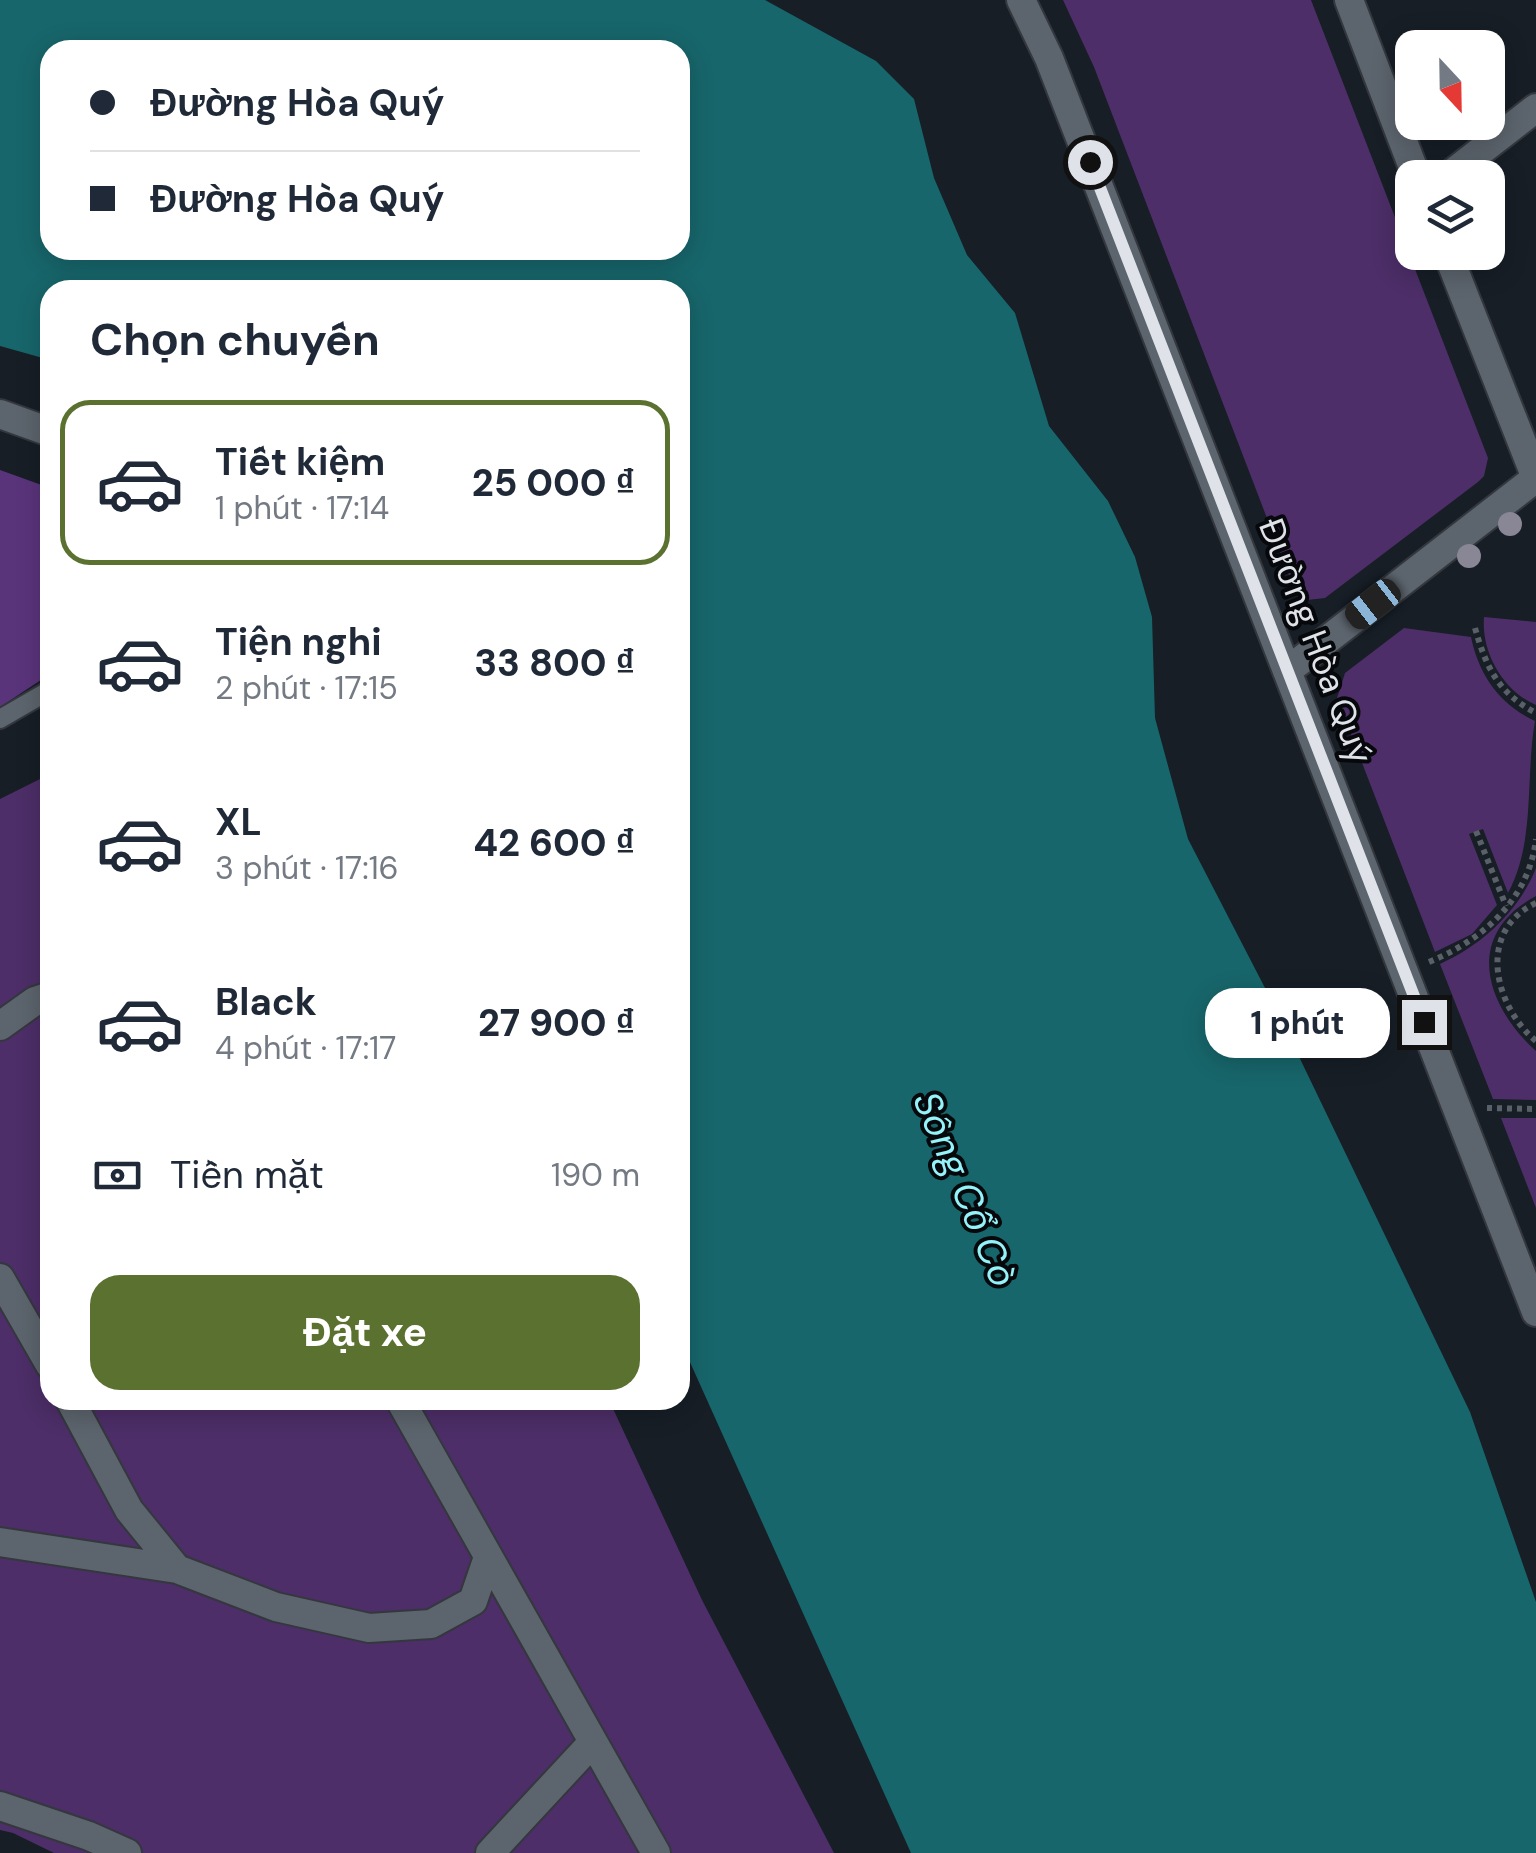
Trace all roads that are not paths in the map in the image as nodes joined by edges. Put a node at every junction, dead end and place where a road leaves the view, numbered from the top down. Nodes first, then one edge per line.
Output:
1 (1021, 0) edge
2 (1349, 0) edge
3 (1536, 108) edge
4 (1410, 160) edge
5 (1469, 160) edge
6 (1453, 270) edge
7 (0, 414) edge
8 (40, 428) edge
9 (1536, 478) edge
10 (1287, 671) junction
11 (40, 696) edge
12 (0, 719) edge
13 (40, 999) edge
14 (0, 1026) edge
15 (0, 1278) edge
16 (1536, 1312) edge
17 (40, 1348) edge
18 (75, 1410) edge
19 (406, 1410) edge
20 (0, 1542) edge
21 (488, 1556) junction
22 (177, 1569) junction
23 (593, 1742) junction
24 (0, 1806) edge
25 (126, 1853) edge
26 (490, 1853) edge
27 (656, 1853) edge

1 - 10 street, Đường Hòa Quý
2 - 4 street
3 - 5 street
6 - 9 street
7 - 8 street
9 - 10 street
10 - 16 street, Đường Hòa Quý
11 - 12 lane
13 - 14 street
15 - 17 street
18 - 22 street
19 - 21 street
20 - 22 street
21 - 22 street
21 - 23 street
23 - 26 street
23 - 27 street
24 - 25 street

